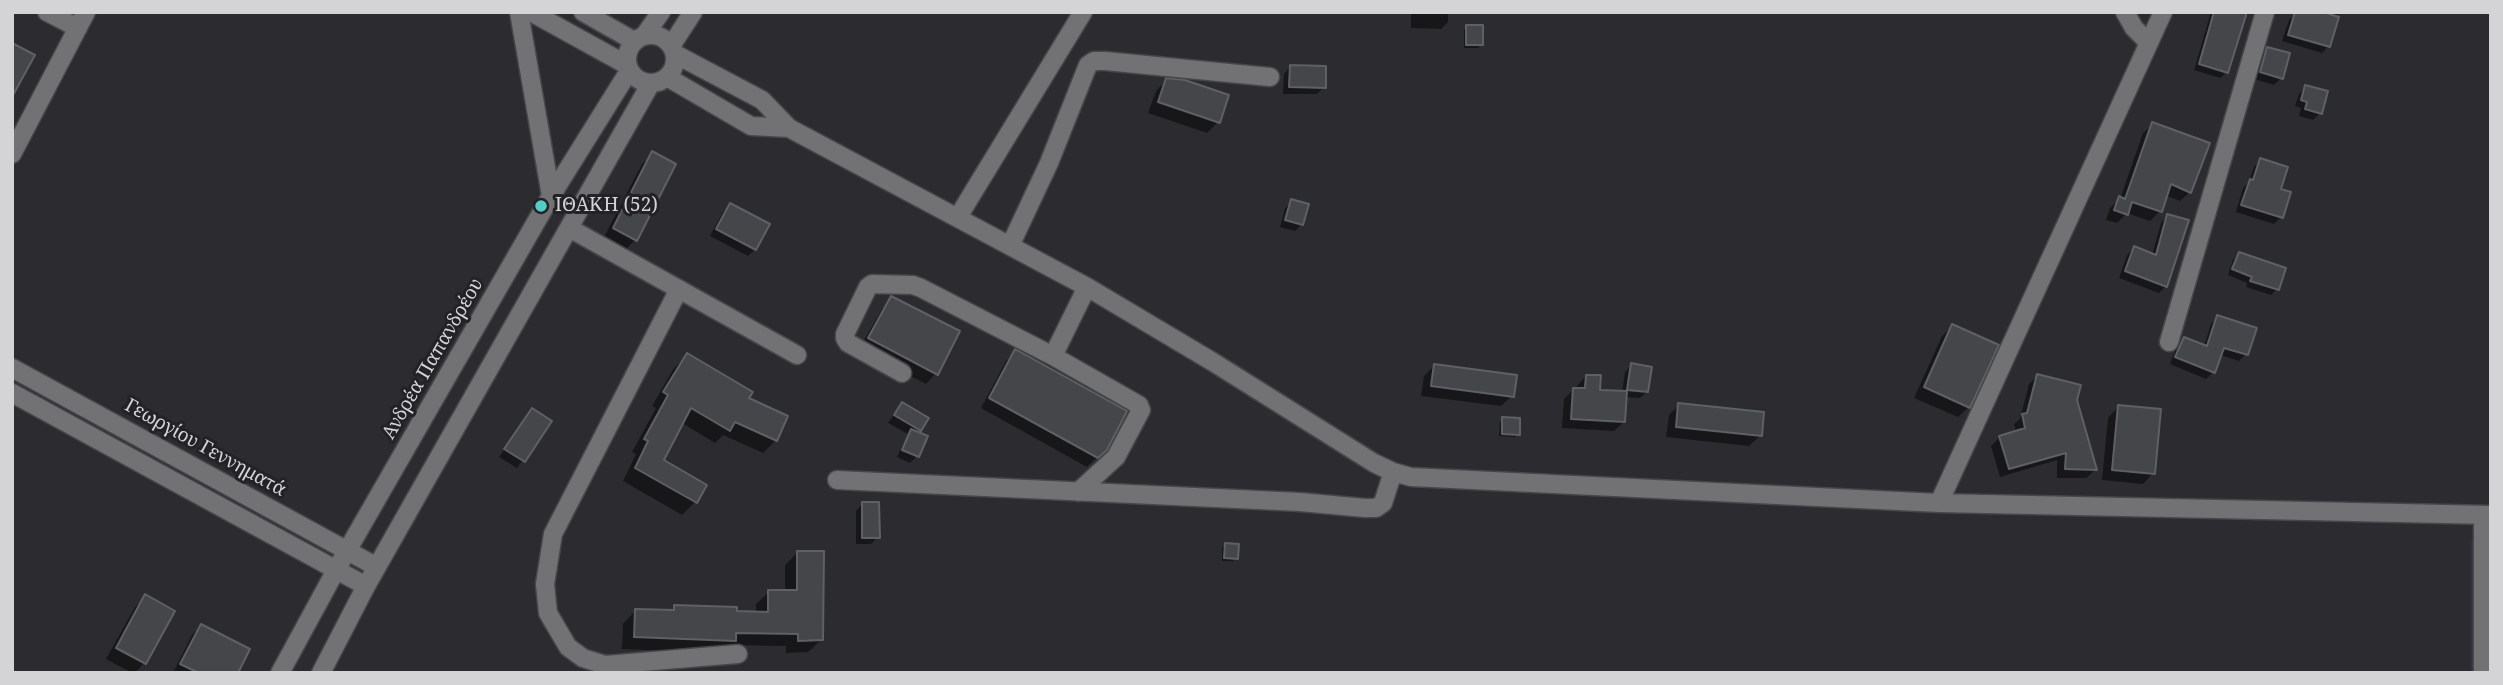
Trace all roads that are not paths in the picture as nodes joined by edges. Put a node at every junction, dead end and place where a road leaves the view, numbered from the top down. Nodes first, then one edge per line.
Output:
1 (47, 12) edge
2 (519, 12) edge
3 (531, 12) edge
4 (583, 12) edge
5 (661, 12) edge
6 (693, 12) edge
7 (1083, 12) edge
8 (2125, 12) edge
9 (2163, 12) edge
10 (2265, 12) edge
11 (82, 20) edge
12 (639, 39) junction
13 (2149, 43) junction
14 (673, 50) junction
15 (628, 68) junction
16 (1270, 77) dead end
17 (659, 80) junction
18 (789, 128) junction
19 (12, 154) edge
20 (551, 195) junction
21 (958, 217) junction
22 (569, 229) junction
23 (1010, 246) junction
24 (1087, 287) junction
25 (680, 289) junction
26 (2169, 342) dead end
27 (797, 355) dead end
28 (1053, 356) junction
29 (12, 368) edge
30 (902, 373) dead end
31 (12, 393) edge
32 (1393, 472) junction
33 (837, 480) dead end
34 (1078, 492) junction
35 (1939, 503) junction
36 (2487, 515) edge
37 (347, 550) junction
38 (377, 567) junction
39 (336, 570) junction
40 (366, 586) junction
41 (738, 654) dead end
42 (280, 673) edge
43 (321, 673) edge
44 (2483, 673) edge

1 - 11 street
2 - 20 street
3 - 15 street
4 - 12 street
5 - 12 street
6 - 14 street
7 - 21 street
8 - 13 street
9 - 13 street
10 - 26 street
11 - 19 street
12 - 14 street
12 - 15 street
13 - 35 street
14 - 17 street
14 - 18 street
15 - 17 street
15 - 20 street, Ανδρέα Παπανδρέου
16 - 23 street
17 - 18 street
17 - 22 street
18 - 21 street
20 - 37 street, Ανδρέα Παπανδρέου
21 - 23 street
22 - 25 street
22 - 38 street
23 - 24 street
24 - 28 street
24 - 32 street
25 - 27 street
25 - 41 street
28 - 30 street
28 - 34 street
29 - 37 street, Γεωργίου Γεννηματά
31 - 39 street
32 - 34 street
32 - 35 street
33 - 34 street
35 - 36 street
36 - 44 street
37 - 38 street, Γεωργίου Γεννηματά
37 - 39 street, Ανδρέα Παπανδρέου
38 - 40 street
39 - 40 street
39 - 42 street, Ανδρέα Παπανδρέου
40 - 43 street

